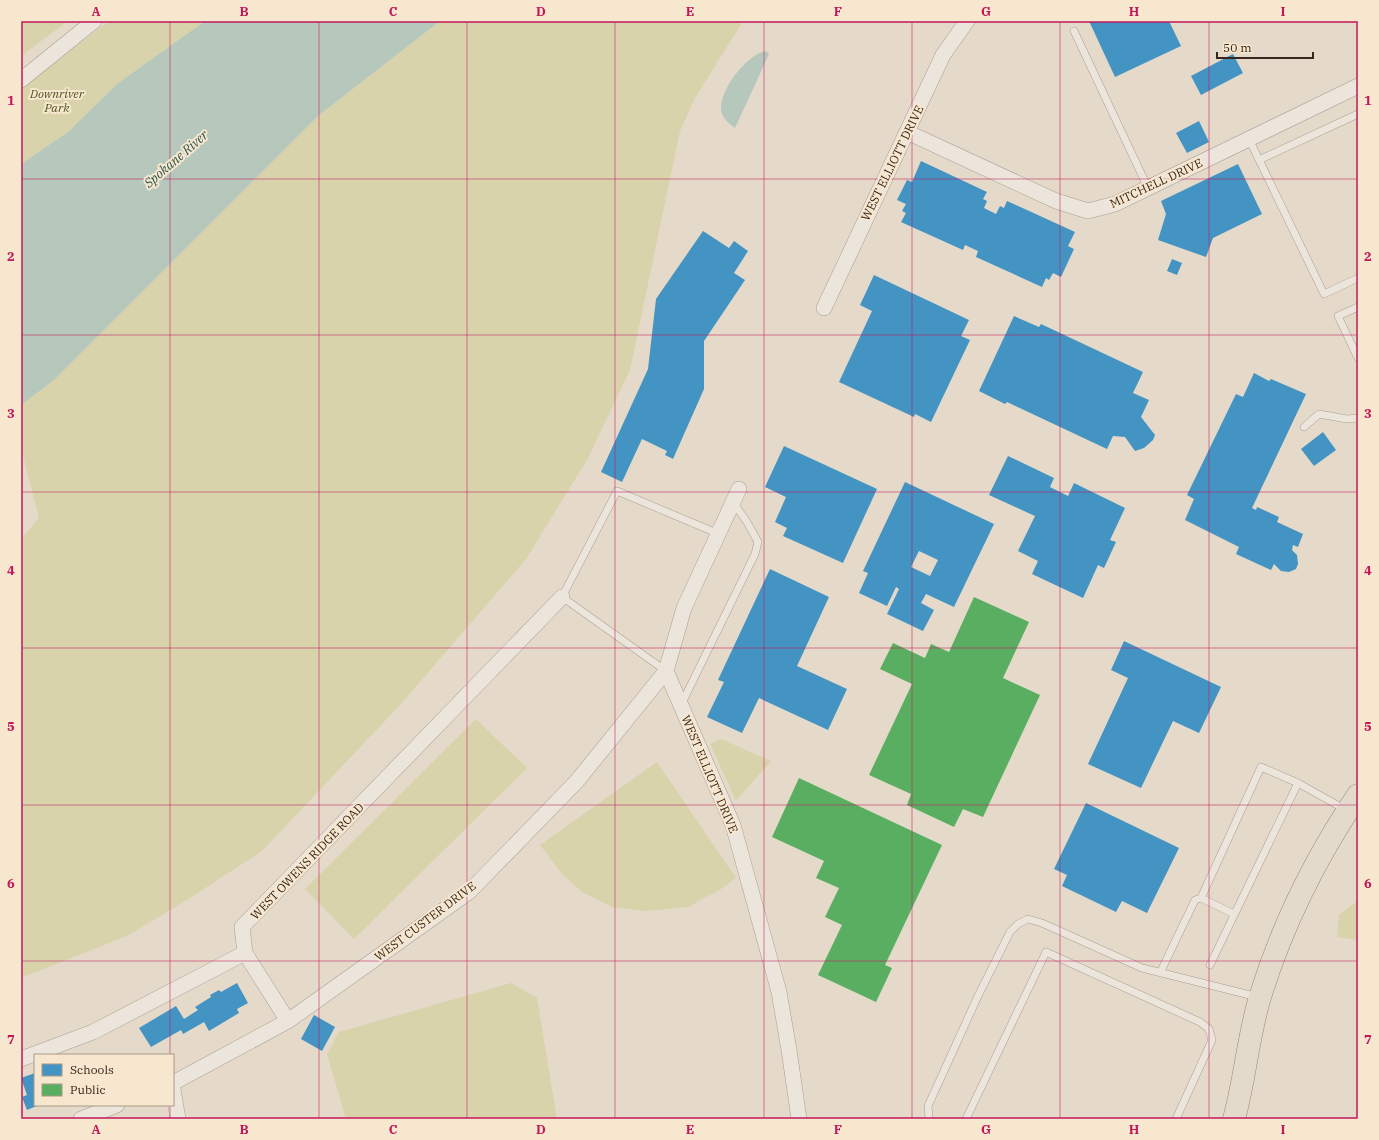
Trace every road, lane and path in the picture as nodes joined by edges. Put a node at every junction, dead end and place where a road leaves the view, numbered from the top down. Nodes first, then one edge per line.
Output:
1 (94, 21) edge
2 (967, 21) edge
3 (1074, 31) dead end
4 (21, 80) edge
5 (1358, 86) edge
6 (1358, 114) edge
7 (907, 132) junction
8 (1249, 139) junction
9 (1259, 160) junction
10 (1148, 188) junction
11 (1358, 278) edge
12 (1358, 307) edge
13 (824, 308) dead end
14 (1358, 358) edge
15 (1358, 418) edge
16 (1304, 427) dead end
17 (736, 495) joint
18 (718, 534) junction
19 (562, 597) junction
20 (666, 671) junction
21 (681, 705) junction
22 (1298, 783) junction
23 (1353, 803) edge
24 (1201, 898) junction
25 (1234, 914) junction
26 (245, 953) junction
27 (1210, 965) dead end
28 (1160, 973) junction
29 (1260, 998) junction
30 (288, 1021) junction
31 (21, 1058) edge
32 (174, 1082) edge
33 (174, 1095) edge
34 (114, 1106) edge
35 (81, 1119) edge
36 (178, 1119) edge
37 (799, 1119) edge
38 (929, 1119) edge
39 (966, 1119) edge
40 (1176, 1119) edge
41 (1234, 1119) edge

1 - 4 street
2 - 7 street, WEST ELLIOTT DRIVE
3 - 10 lane
5 - 8 street, MITCHELL DRIVE
6 - 9 lane
7 - 10 street, MITCHELL DRIVE
7 - 13 street, WEST ELLIOTT DRIVE
8 - 9 lane
8 - 10 street, MITCHELL DRIVE
9 - 11 lane
12 - 14 lane
15 - 16 lane
17 - 18 street
17 - 21 lane
18 - 19 lane
18 - 20 street
19 - 20 lane
19 - 26 street, WEST OWENS RIDGE ROAD
20 - 21 street, WEST ELLIOTT DRIVE
20 - 30 street, WEST CUSTER DRIVE
21 - 37 street, WEST ELLIOTT DRIVE
22 - 23 lane
22 - 24 lane
22 - 25 lane
23 - 29 main road
24 - 25 lane
24 - 28 lane
25 - 27 lane
26 - 30 street
26 - 31 street
28 - 29 lane
28 - 38 lane
29 - 41 main road
30 - 32 street, WEST CUSTER DRIVE
33 - 36 street
34 - 35 street
39 - 40 lane

